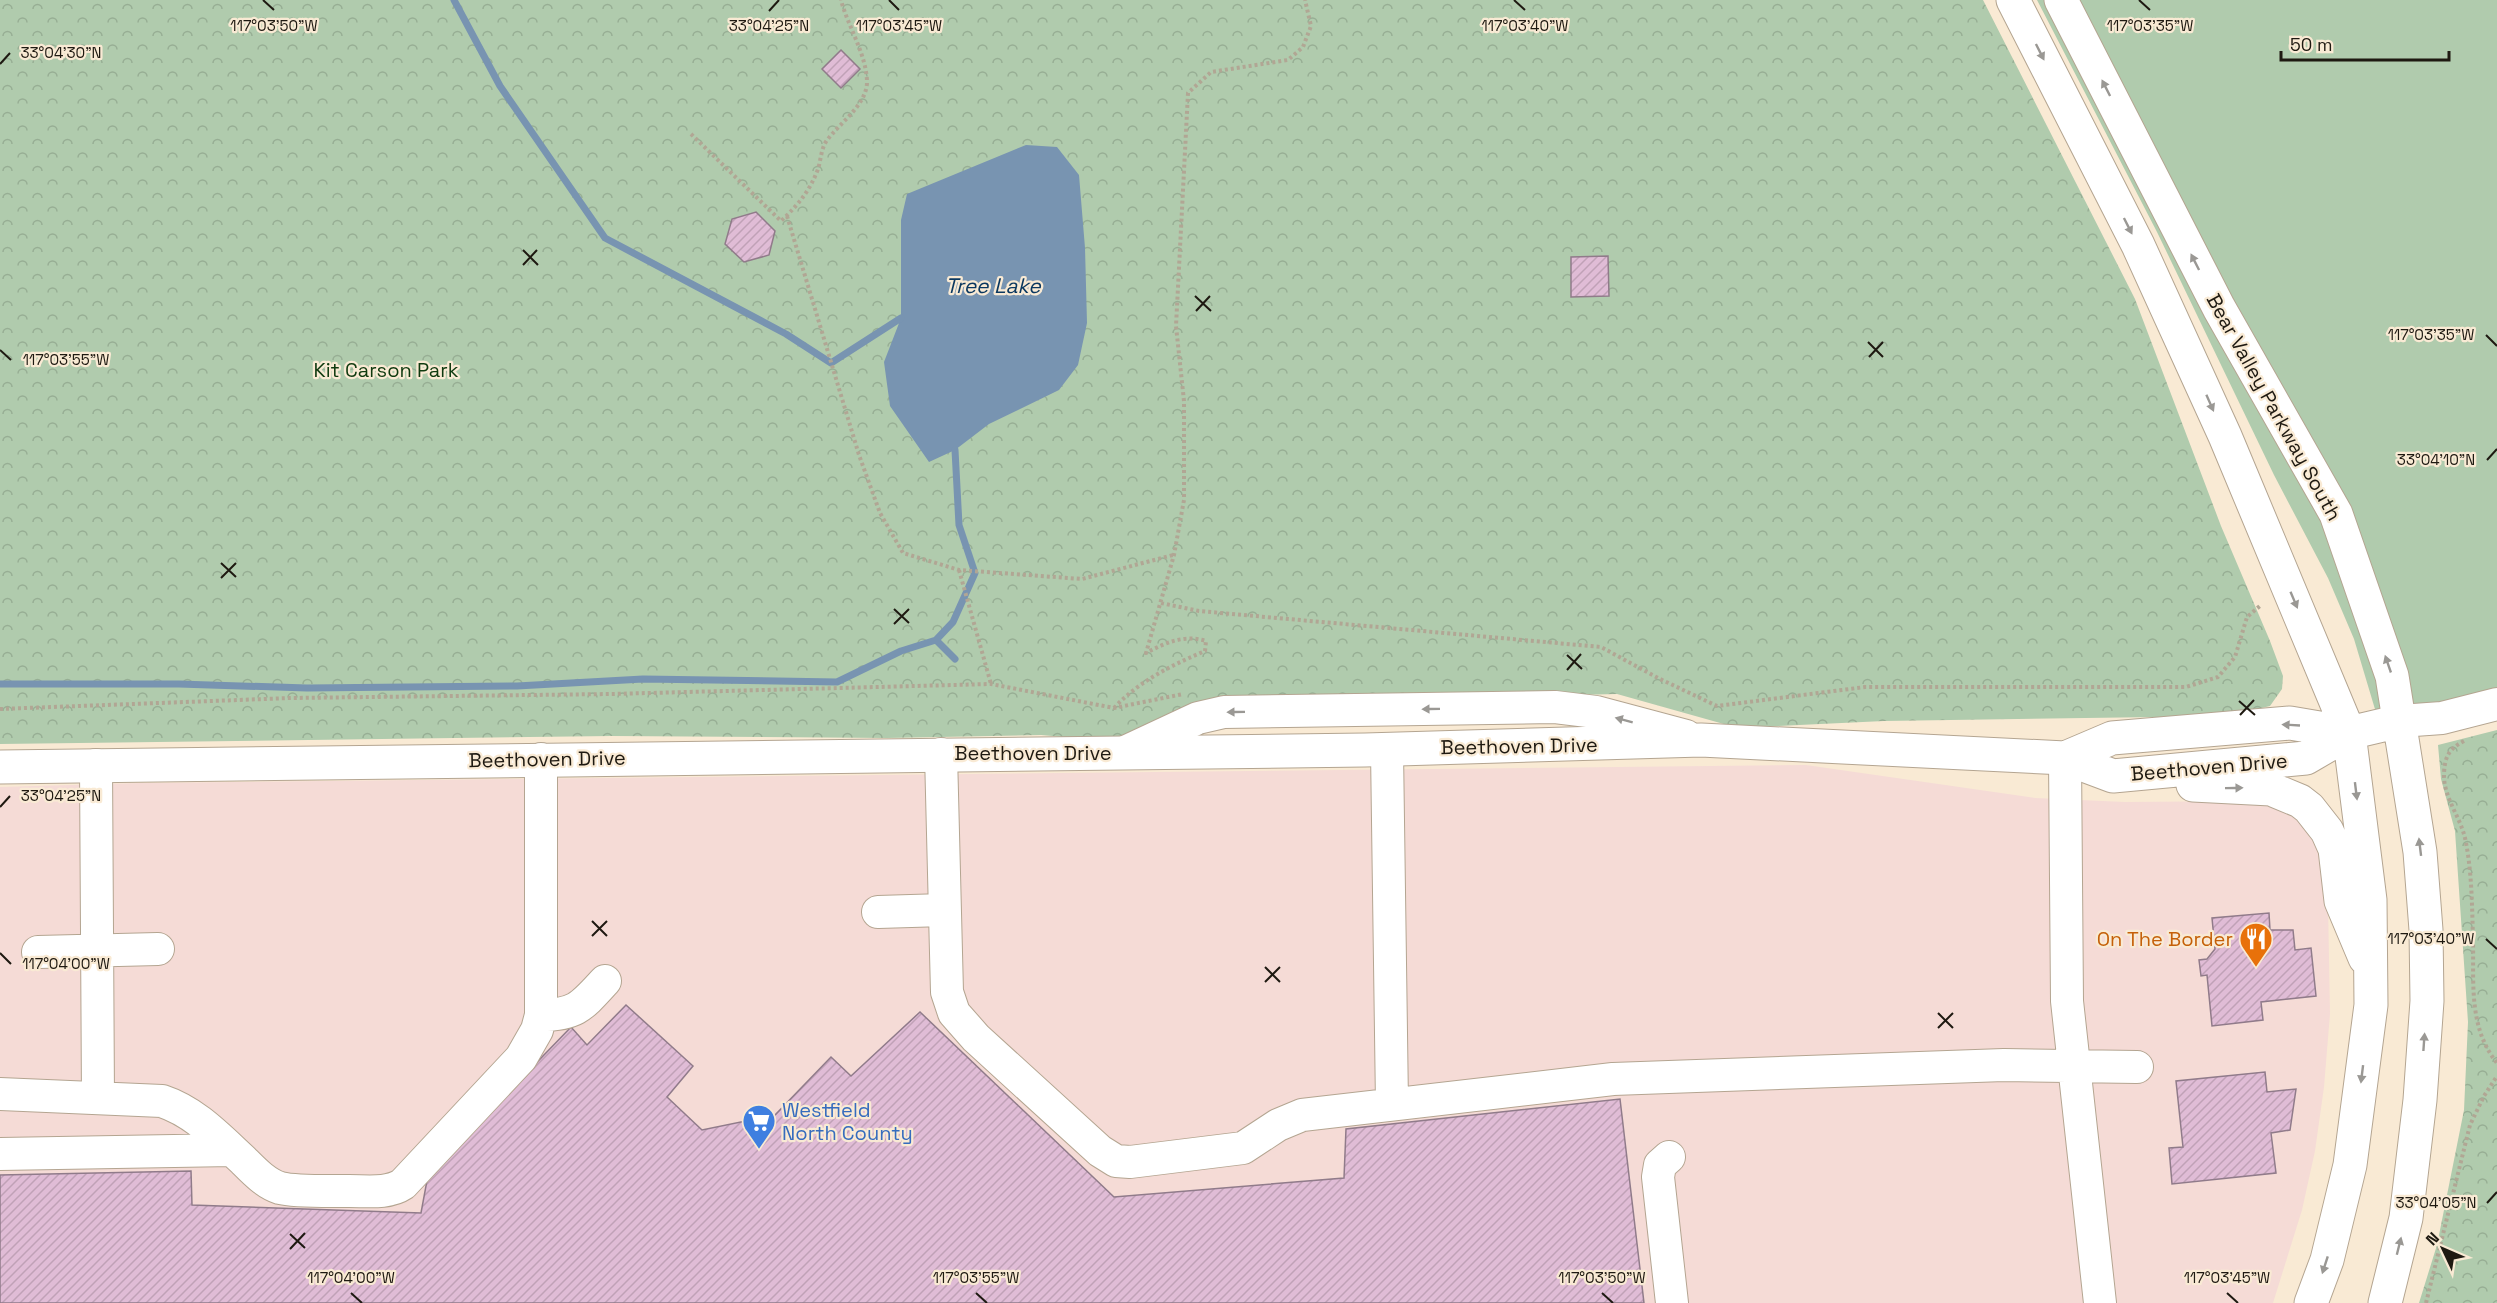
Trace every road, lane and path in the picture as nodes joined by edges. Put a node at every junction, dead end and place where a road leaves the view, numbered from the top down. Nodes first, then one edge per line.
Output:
1 (841, 0) edge
2 (1305, 0) edge
3 (2013, 0) edge
4 (2061, 0) edge
5 (691, 134) dead end
6 (787, 216) junction
7 (1174, 555) junction
8 (959, 570) junction
9 (1161, 603) junction
10 (2261, 605) dead end
11 (990, 684) junction
12 (2497, 704) edge
13 (0, 709) edge
14 (2400, 721) junction
15 (2349, 733) junction
16 (2472, 738) dead end
17 (1701, 740) junction
18 (1387, 750) junction
19 (1123, 753) junction
20 (940, 754) junction
21 (2065, 758) junction
22 (541, 759) junction
23 (96, 765) junction
24 (0, 767) edge
25 (2114, 776) junction
26 (944, 910) junction
27 (878, 912) dead end
28 (158, 949) dead end
29 (97, 951) junction
30 (38, 952) dead end
31 (2372, 974) junction
32 (605, 981) dead end
33 (541, 1015) junction
34 (2497, 1063) edge
35 (2075, 1064) junction
36 (2137, 1067) dead end
37 (2497, 1077) edge
38 (0, 1094) edge
39 (98, 1098) junction
40 (1392, 1104) junction
41 (232, 1150) junction
42 (0, 1154) edge
43 (1669, 1157) dead end
44 (1672, 1303) edge
45 (2100, 1303) edge
46 (2311, 1303) edge
47 (2385, 1303) edge
48 (2426, 1303) edge

1 - 6 path
2 - 7 path
3 -> 15 main road
14 -> 4 main road, Bear Valley Parkway South
5 - 6 path
6 - 8 path
7 - 8 path
7 - 9 path
8 - 11 path
9 - 10 path
9 - 11 path
11 - 13 path
12 - 14 street, Beethoven Drive
14 - 15 main road, Beethoven Drive
47 -> 14 main road, Bear Valley Parkway South
15 -> 21 main road, Beethoven Drive
15 - 25 main road, Beethoven Drive
15 -> 31 main road
16 - 34 path
17 - 18 main road, Beethoven Drive
17 -> 19 street
17 - 21 main road, Beethoven Drive
18 - 19 main road, Beethoven Drive
18 - 40 street
19 - 20 main road, Beethoven Drive
20 - 22 main road, Beethoven Drive
20 - 26 street
21 - 25 main road, Beethoven Drive
21 - 35 street
22 - 23 main road, Beethoven Drive
22 - 33 street
23 - 24 main road, Beethoven Drive
23 - 29 street
25 -> 31 main road
26 - 27 street
26 - 40 street
28 - 29 street
29 - 30 street
29 - 39 street
31 -> 46 main road
32 - 33 street
33 - 41 street
35 - 36 street
35 - 40 street
35 - 45 street
37 - 48 path
38 - 39 street
39 - 41 street
41 - 42 street
43 - 44 street

